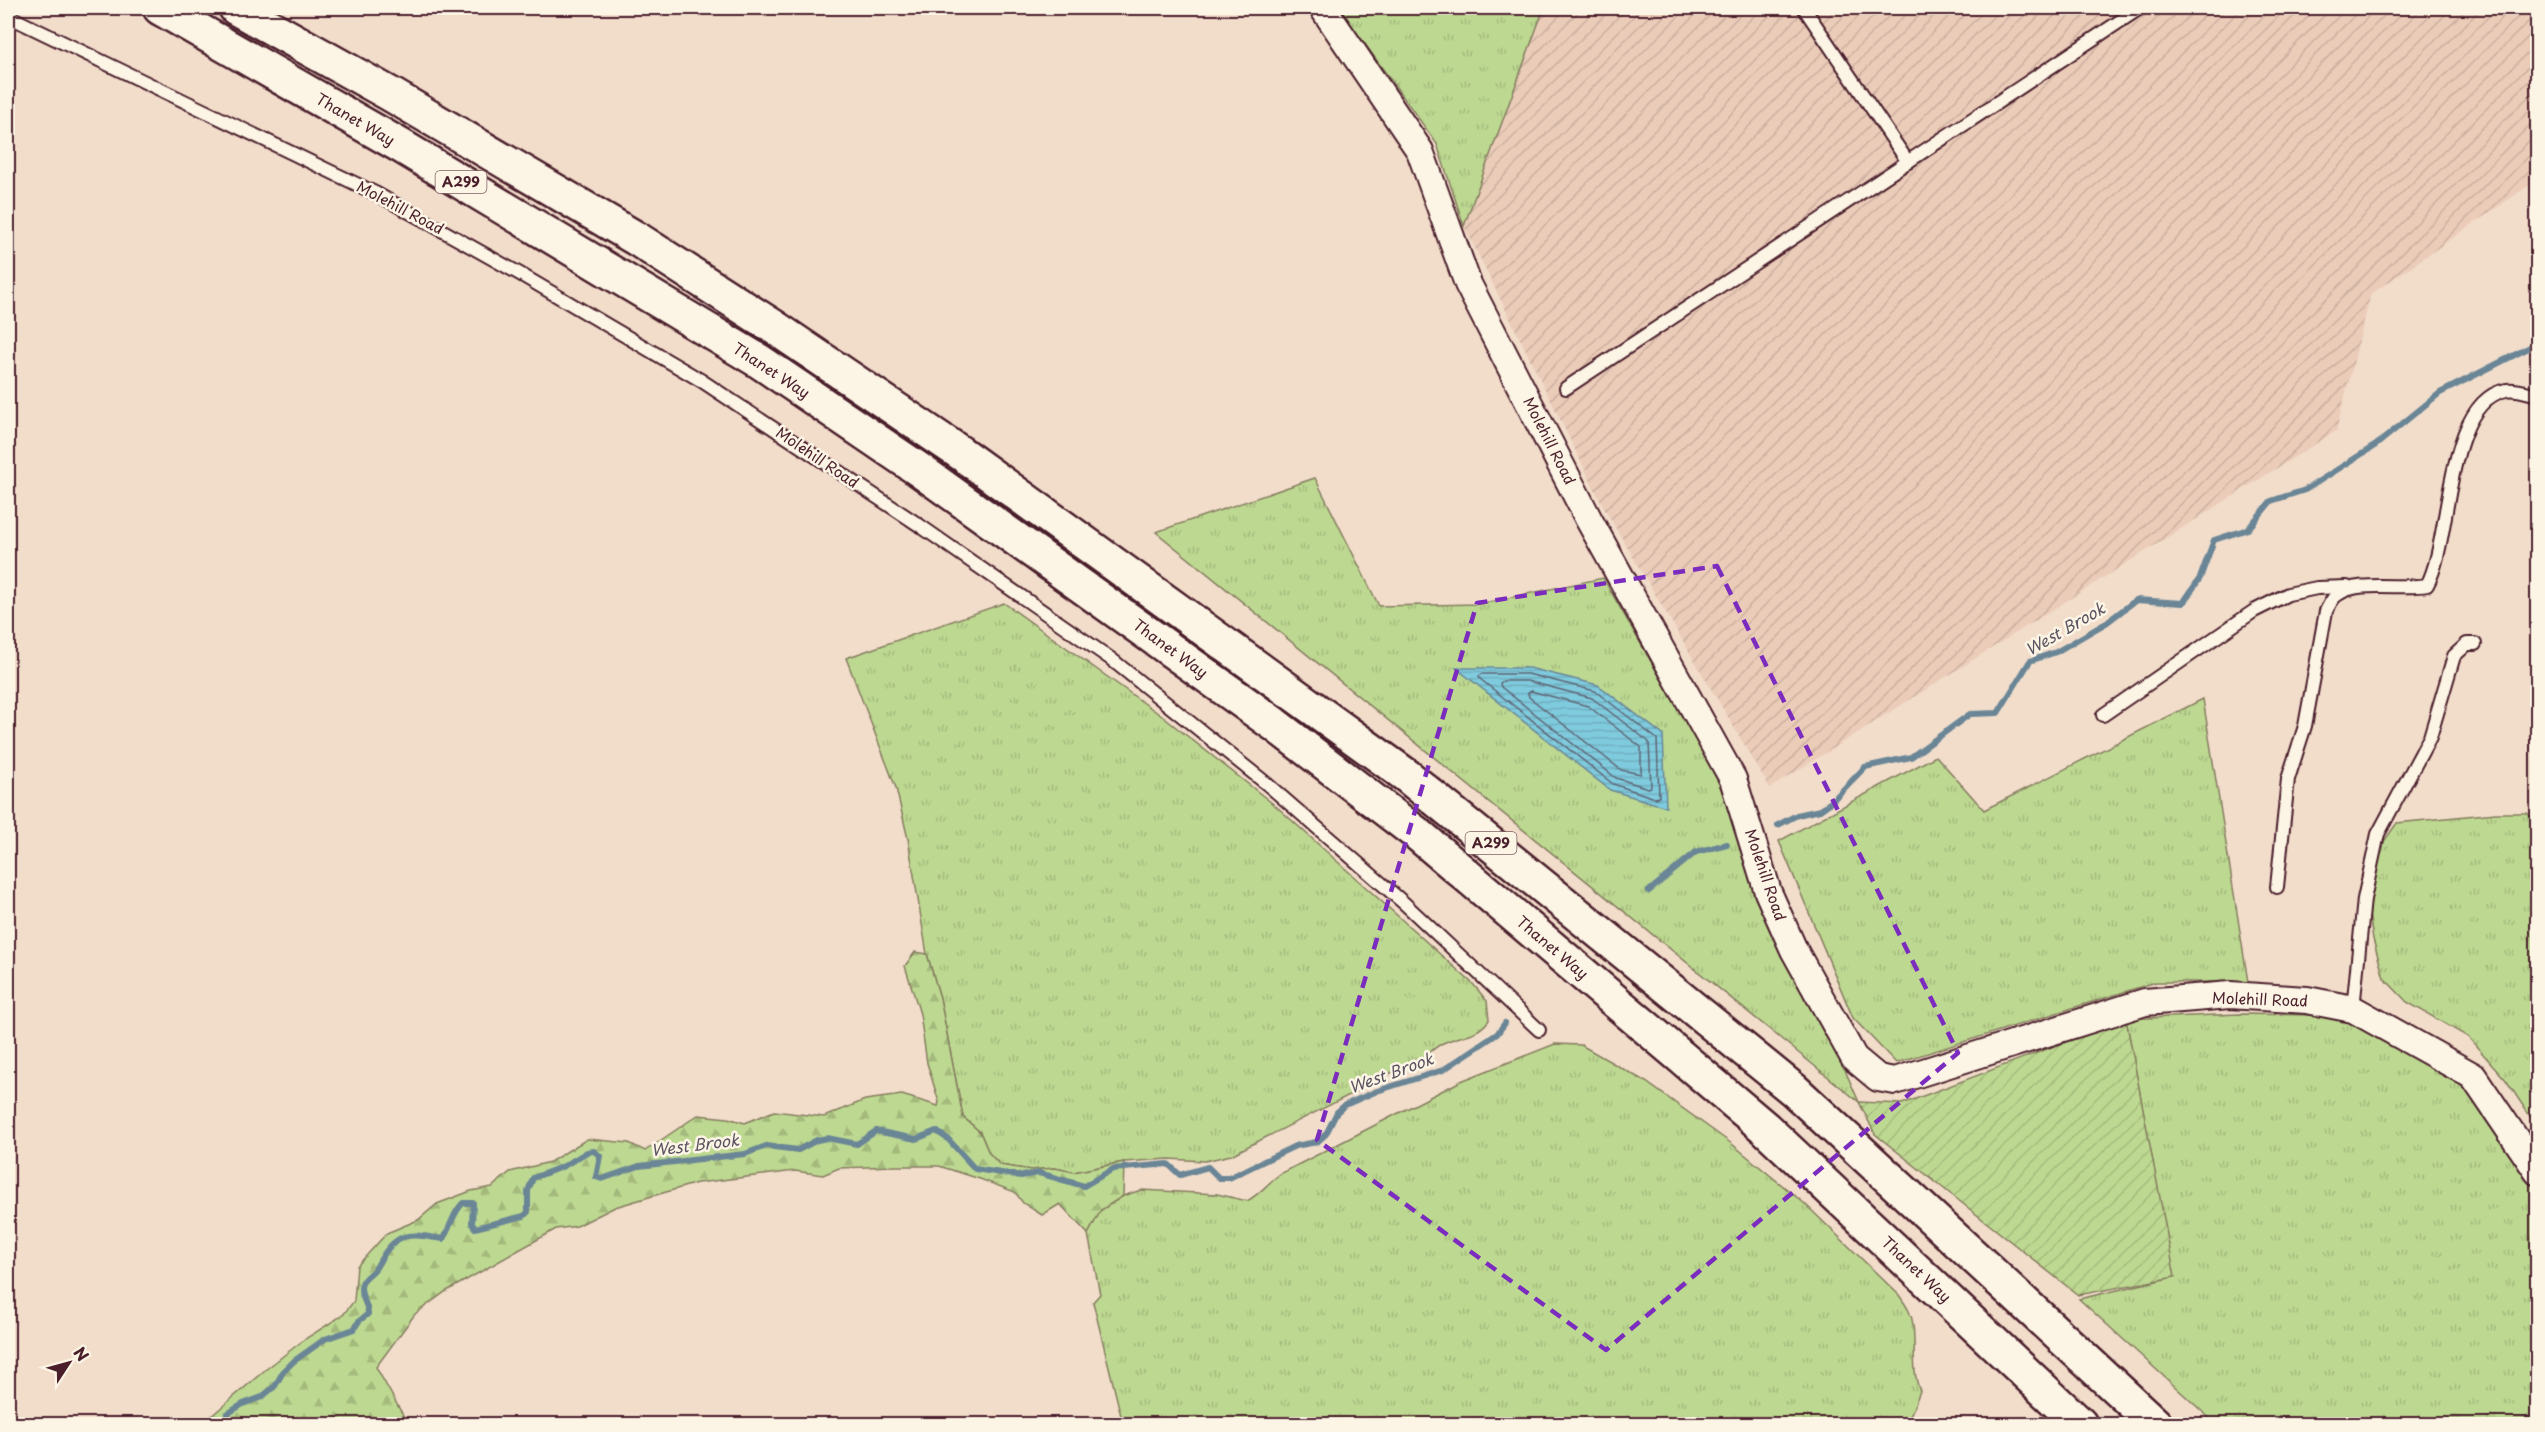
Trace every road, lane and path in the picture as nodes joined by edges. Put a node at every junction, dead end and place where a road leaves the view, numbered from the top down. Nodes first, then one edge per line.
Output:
1 (160, 8) edge
2 (236, 8) edge
3 (1323, 8) edge
4 (1804, 8) edge
5 (2140, 8) edge
6 (8, 16) edge
7 (1908, 162) junction
8 (1566, 388) dead end
9 (2538, 395) edge
10 (2355, 587) junction
11 (2475, 644) dead end
12 (2103, 715) dead end
13 (2277, 887) dead end
14 (2353, 1010) junction
15 (1539, 1030) dead end
16 (2538, 1172) edge
17 (2080, 1425) edge
18 (2156, 1425) edge

1 - 17 highway, Thanet Way / A299
2 - 18 highway, A299
3 - 14 street, Molehill Road
4 - 7 lane
5 - 7 lane
6 - 15 lane, Molehill Road
7 - 8 lane
9 - 10 lane
10 - 12 lane
10 - 13 lane
11 - 14 lane
14 - 16 street, Molehill Road

